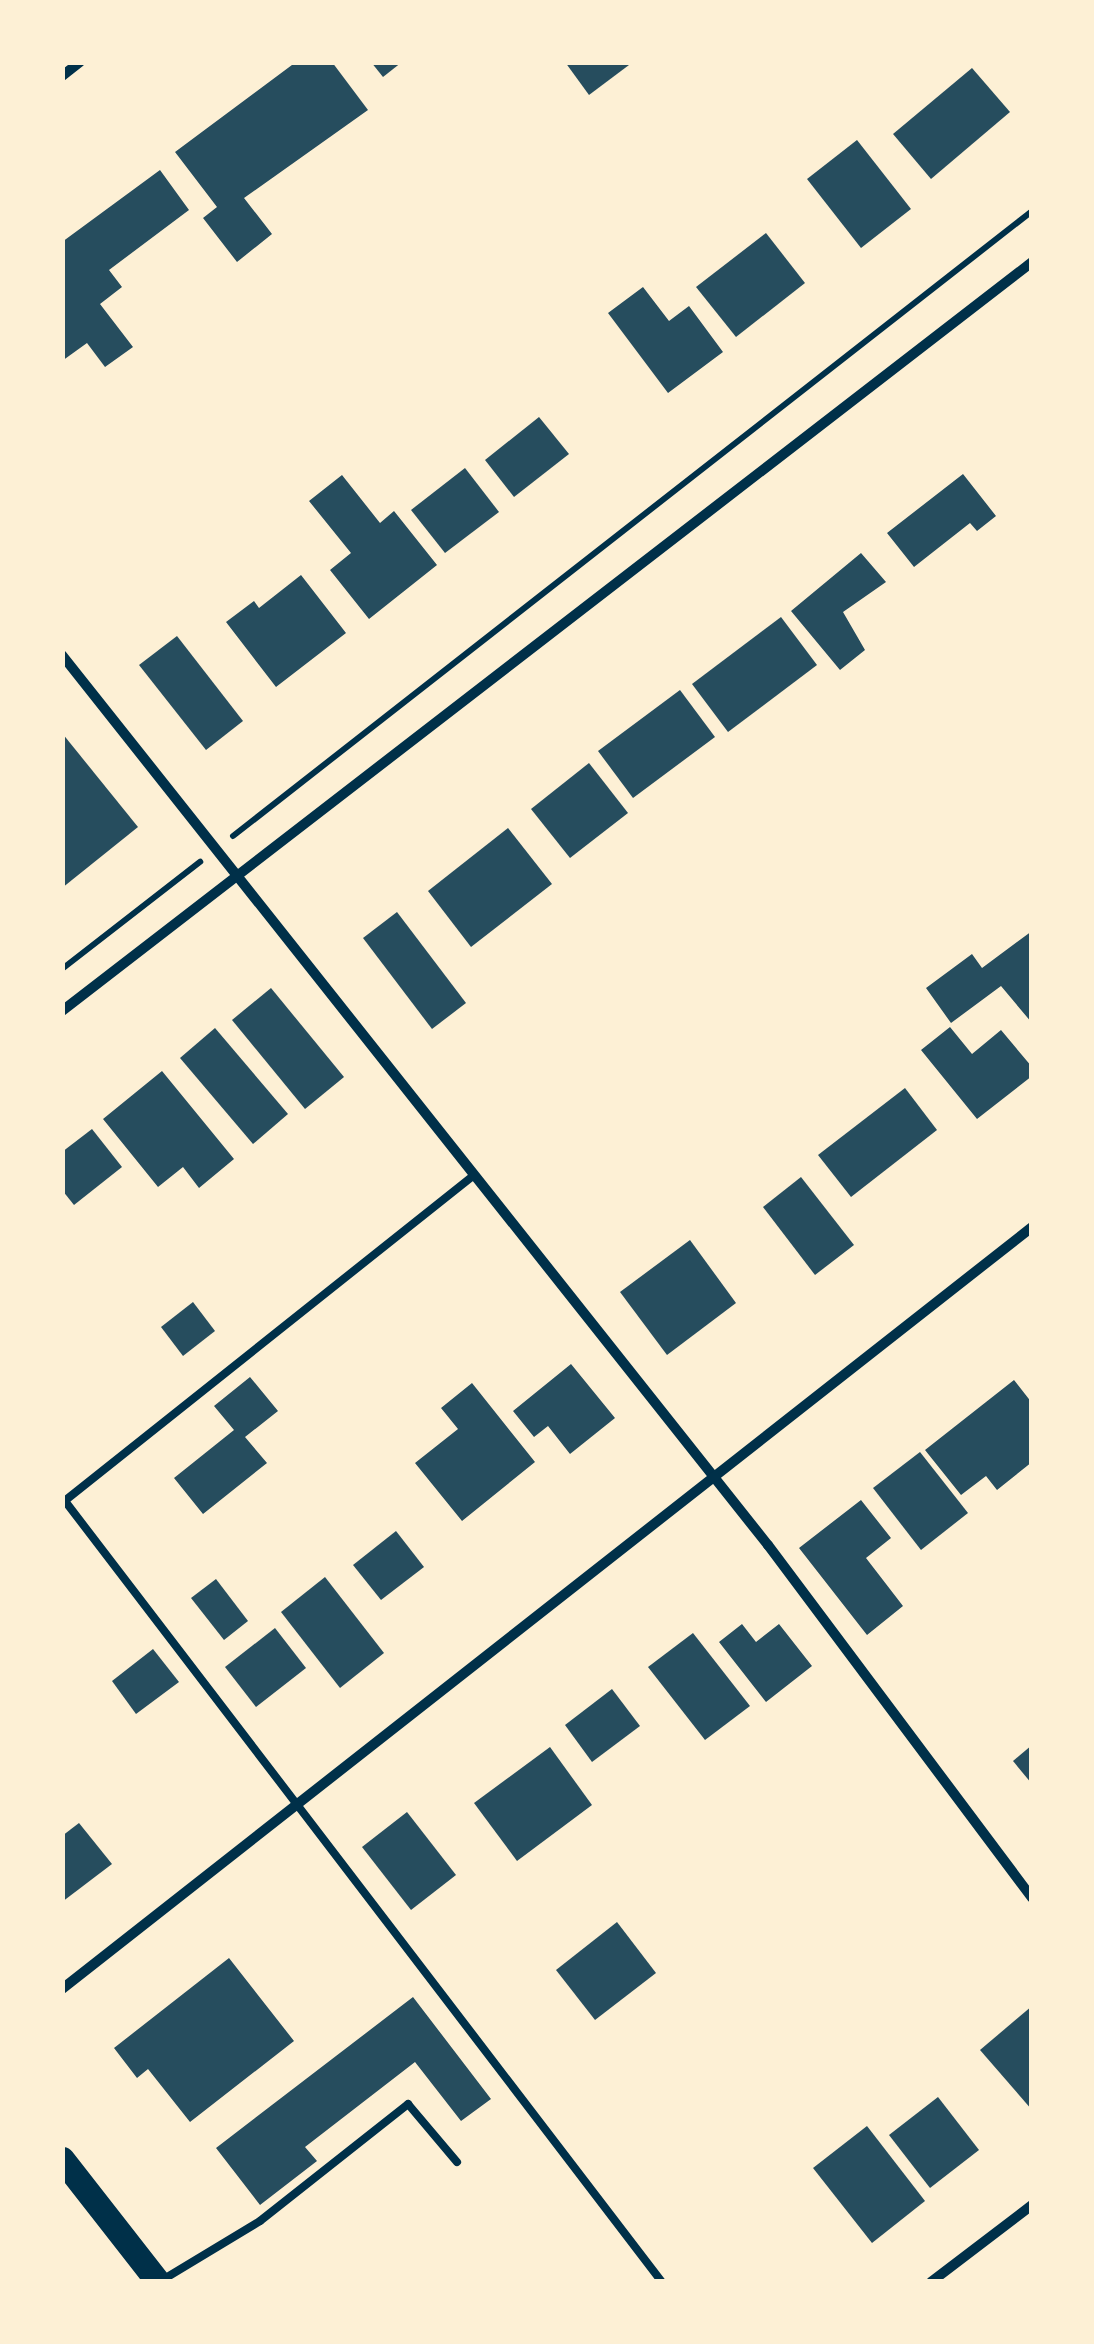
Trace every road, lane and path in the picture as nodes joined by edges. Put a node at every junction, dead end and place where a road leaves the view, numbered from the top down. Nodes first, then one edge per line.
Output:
1 (80, 62) edge
2 (62, 76) edge
3 (1032, 211) edge
4 (1032, 262) edge
5 (62, 654) edge
6 (215, 850) junction
7 (236, 877) junction
8 (62, 969) edge
9 (62, 1011) edge
10 (474, 1174) junction
11 (1032, 1227) edge
12 (711, 1474) junction
13 (64, 1502) edge
14 (294, 1806) junction
15 (1032, 1898) edge
16 (62, 1989) edge
17 (62, 2159) edge
18 (456, 2162) dead end
19 (1032, 2205) edge
20 (158, 2282) edge
21 (662, 2282) edge
22 (932, 2282) edge

1 - 2 street
3 - 6 path
4 - 7 street
5 - 6 street
6 - 7 street
6 - 8 path
7 - 9 street
7 - 10 street
10 - 12 street
10 - 13 lane
11 - 12 street
12 - 14 street
12 - 15 street
13 - 14 lane
14 - 16 street
14 - 21 lane
17 - 20 main road
18 - 20 lane
19 - 22 street

